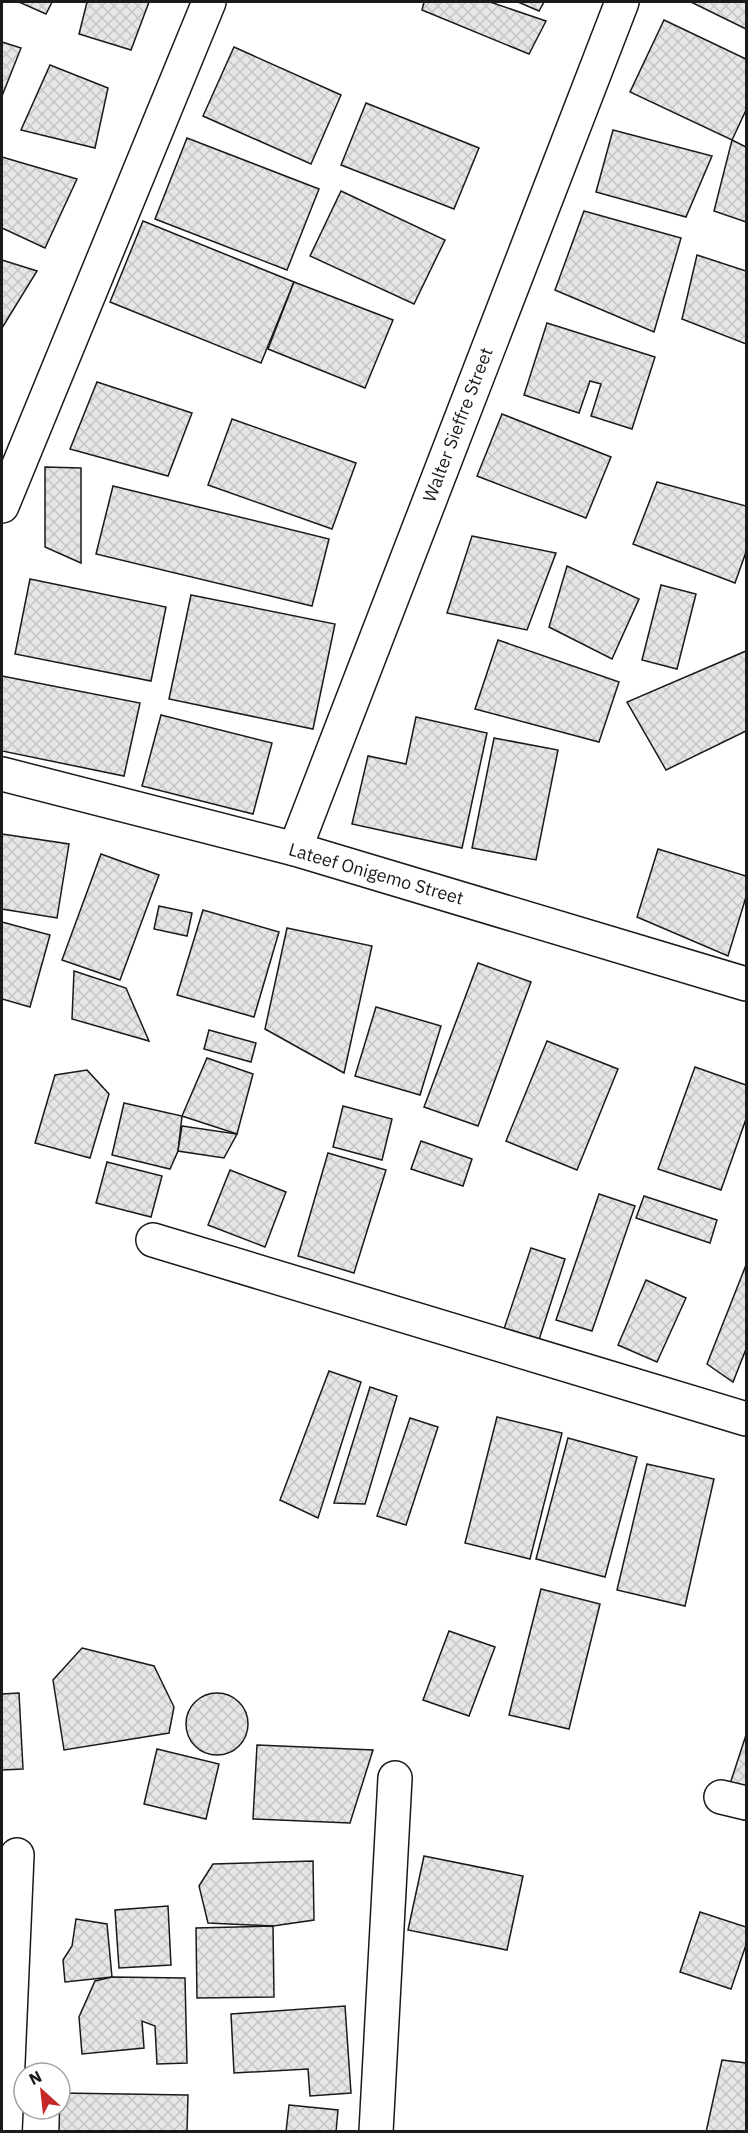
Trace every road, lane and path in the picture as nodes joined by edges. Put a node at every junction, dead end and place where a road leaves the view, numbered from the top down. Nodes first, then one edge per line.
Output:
1 (209, 2) edge
2 (622, 2) edge
3 (2, 506) edge
4 (2, 774) edge
5 (295, 849) junction
6 (747, 984) edge
7 (153, 1240) dead end
8 (747, 1419) edge
9 (395, 1778) dead end
10 (17, 1855) dead end
11 (5, 2132) edge
12 (376, 2132) edge

1 - 3 street
2 - 5 street, Walter Sieffre Street
4 - 5 street, Lateef Onigemo Street
5 - 6 street, Lateef Onigemo Street
7 - 8 street
9 - 12 street
10 - 11 street

